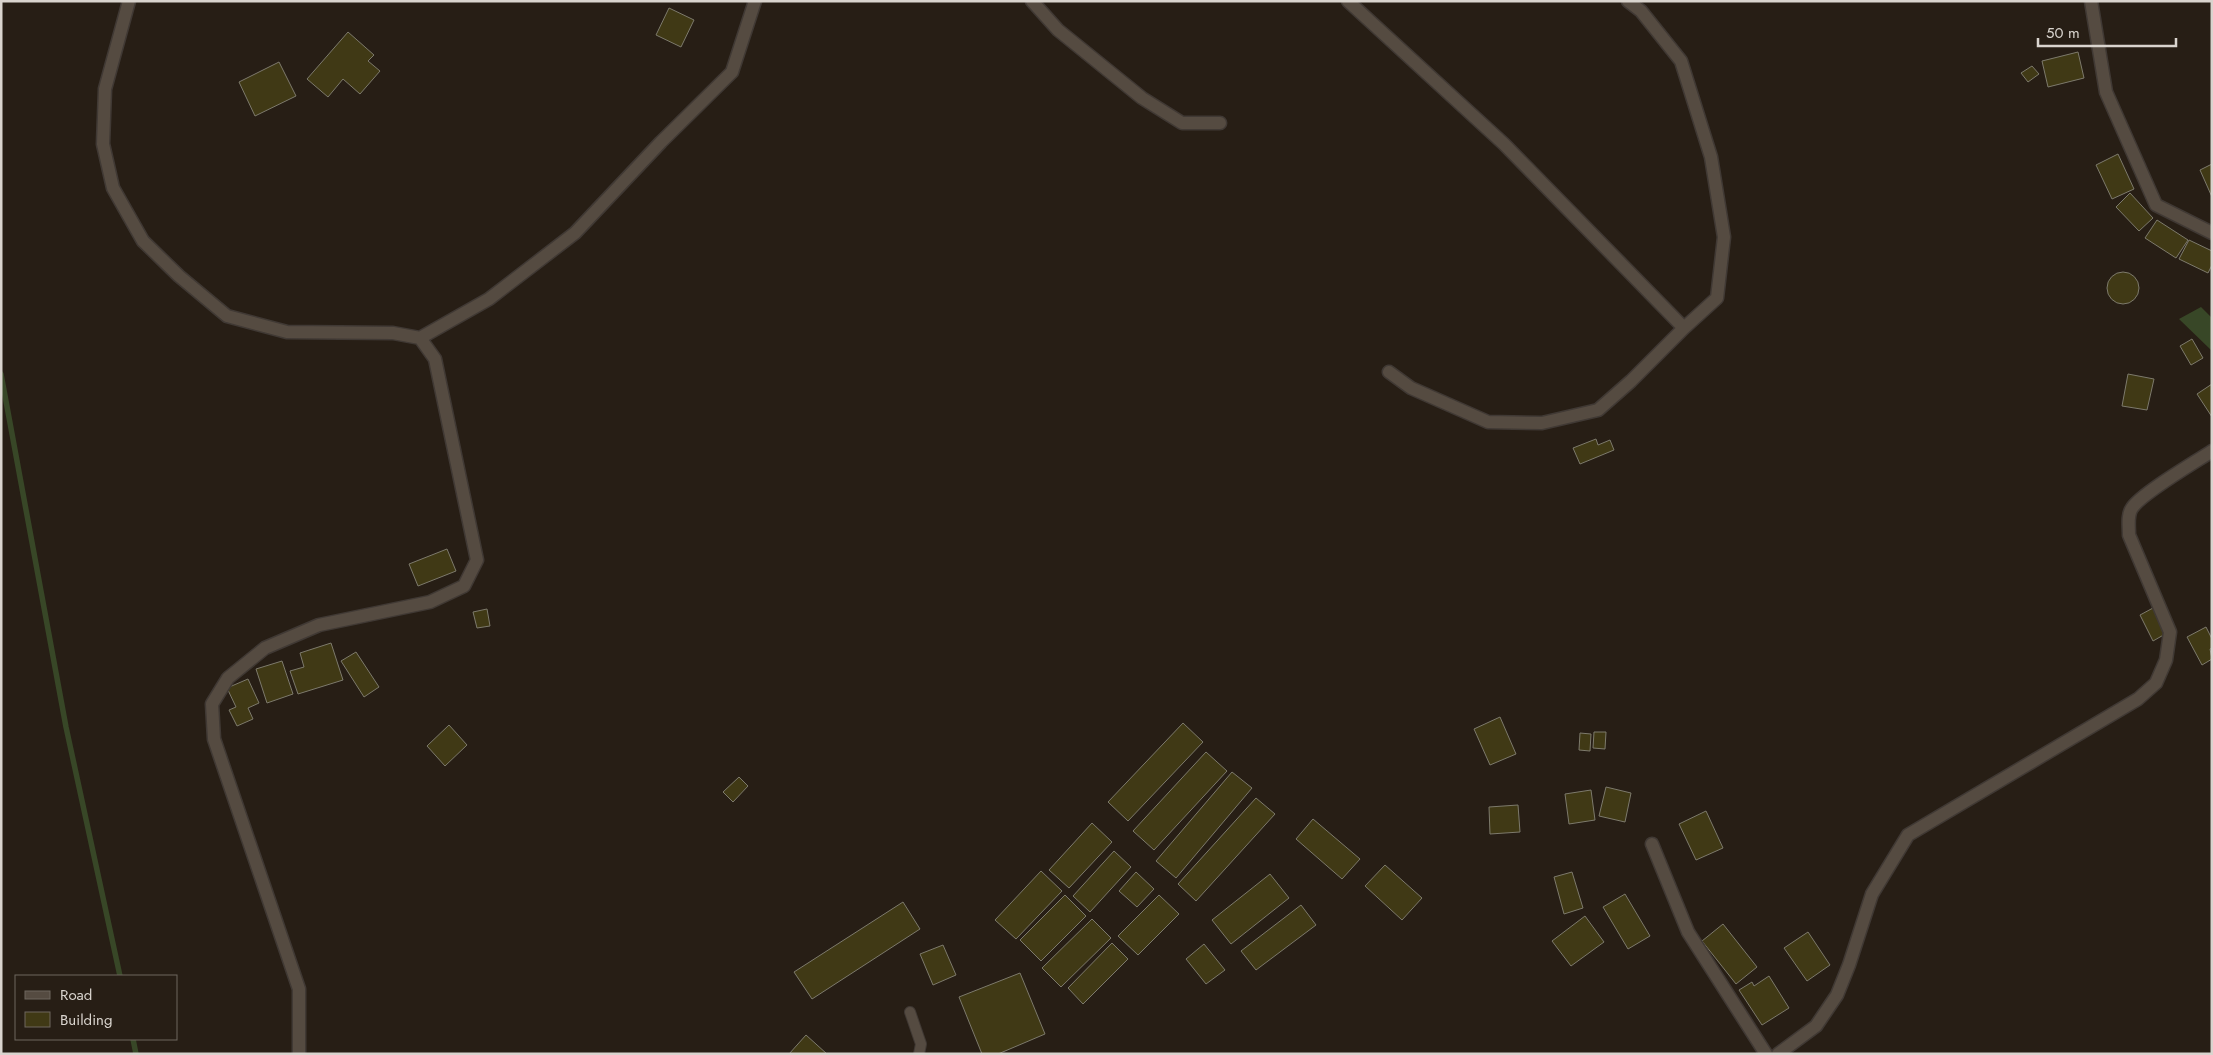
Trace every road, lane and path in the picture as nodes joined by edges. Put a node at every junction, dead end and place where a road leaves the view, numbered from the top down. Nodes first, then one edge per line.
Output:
1 (129, 1) edge
2 (756, 1) edge
3 (1032, 1) edge
4 (1348, 1) edge
5 (1628, 1) edge
6 (2091, 1) edge
7 (1220, 123) dead end
8 (2212, 233) edge
9 (1684, 328) junction
10 (420, 338) junction
11 (1389, 372) dead end
12 (2212, 451) edge
13 (1652, 844) dead end
14 (910, 1012) dead end
15 (299, 1054) edge
16 (919, 1054) edge
17 (1766, 1054) edge
18 (1778, 1054) edge

1 - 10 street
2 - 10 street
3 - 7 street
4 - 9 street
5 - 9 street
6 - 8 street
9 - 11 street
10 - 15 street
12 - 18 street
13 - 17 street
14 - 16 lane

